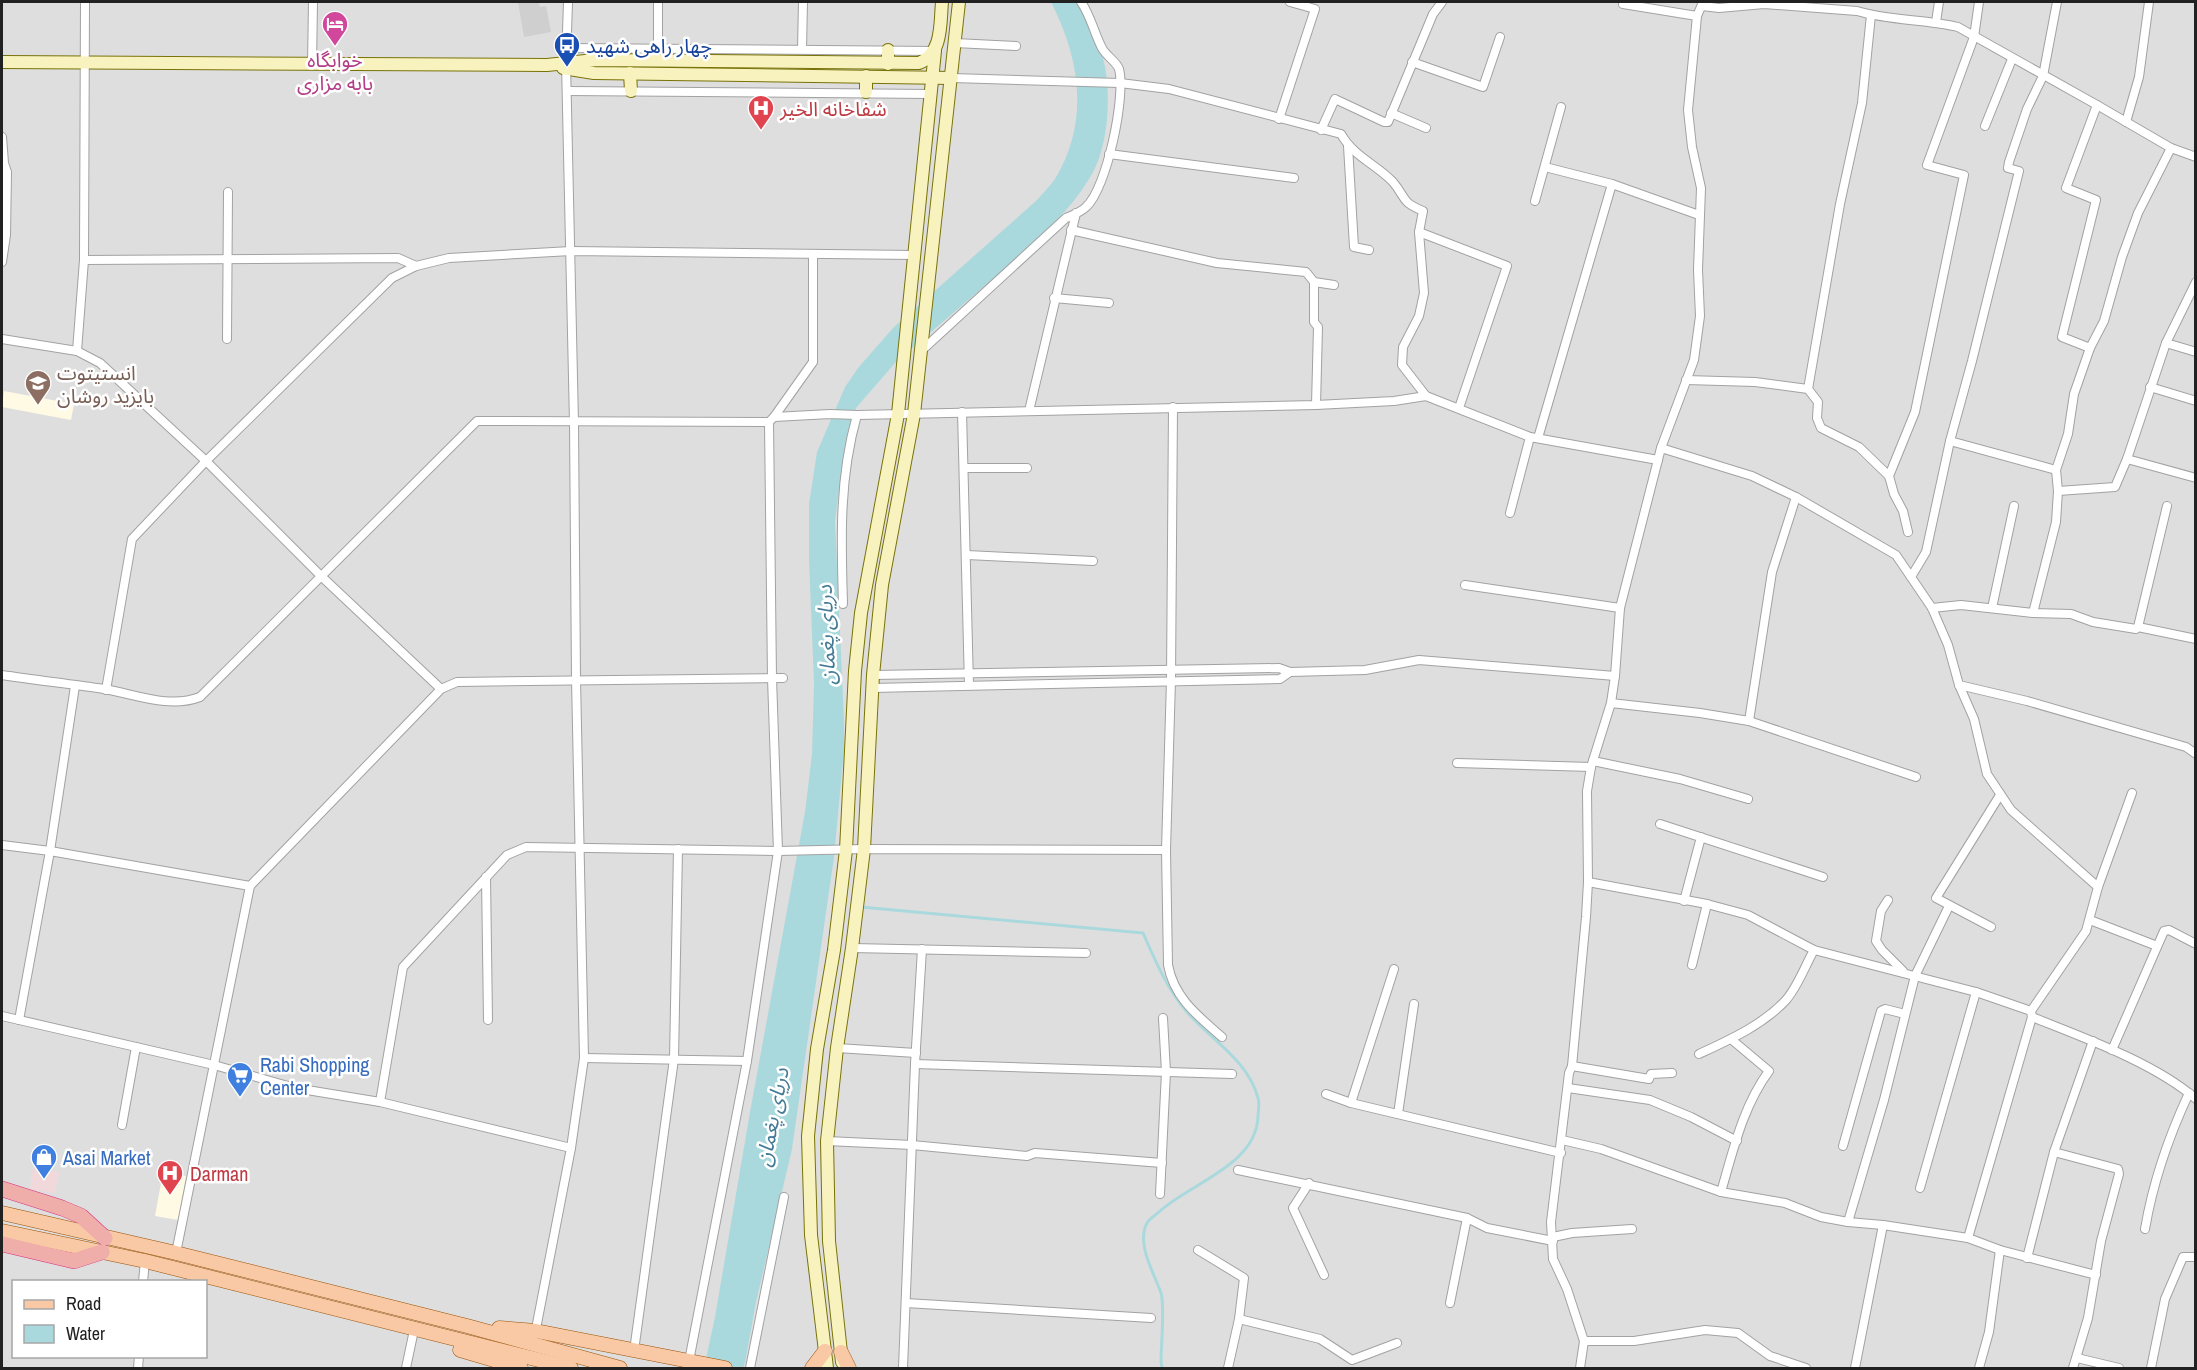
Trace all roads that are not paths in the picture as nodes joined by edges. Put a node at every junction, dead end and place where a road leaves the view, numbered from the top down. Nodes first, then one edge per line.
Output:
1 (85, 2) edge
2 (313, 2) edge
3 (567, 2) edge
4 (658, 2) edge
5 (803, 2) edge
6 (942, 2) edge
7 (959, 2) edge
8 (1081, 2) edge
9 (1290, 2) edge
10 (1442, 2) edge
11 (1939, 2) edge
12 (1979, 2) edge
13 (2057, 2) edge
14 (2149, 2) edge
15 (1623, 4) dead end
16 (1702, 4) edge
17 (1858, 6) edge
18 (1871, 15) junction
19 (1697, 16) junction
20 (1936, 22) junction
21 (1500, 37) dead end
22 (1974, 37) junction
23 (955, 43) junction
24 (1016, 46) dead end
25 (609, 47) junction
26 (566, 48) junction
27 (657, 49) junction
28 (802, 49) junction
29 (888, 50) junction
30 (935, 51) junction
31 (2012, 59) junction
32 (609, 60) junction
33 (2, 62) edge
34 (1412, 62) junction
35 (85, 63) junction
36 (888, 64) junction
37 (312, 65) junction
38 (566, 66) junction
39 (630, 73) junction
40 (866, 76) junction
41 (2043, 76) junction
42 (933, 77) junction
43 (952, 78) junction
44 (1120, 83) junction
45 (567, 91) junction
46 (631, 91) junction
47 (866, 92) junction
48 (931, 94) junction
49 (2097, 105) junction
50 (1562, 107) dead end
51 (1391, 113) junction
52 (1279, 119) junction
53 (2126, 122) junction
54 (1985, 126) dead end
55 (1426, 128) dead end
56 (1321, 130) junction
57 (2, 136) edge
58 (1348, 146) junction
59 (2170, 148) junction
60 (1109, 154) junction
61 (2196, 157) edge
62 (1545, 167) junction
63 (1294, 178) dead end
64 (1612, 184) junction
65 (228, 192) dead end
66 (1534, 201) dead end
67 (1076, 213) junction
68 (1699, 215) junction
69 (1071, 230) junction
70 (1419, 232) junction
71 (1370, 250) dead end
72 (571, 251) junction
73 (813, 254) junction
74 (915, 255) junction
75 (227, 259) junction
76 (84, 260) junction
77 (2, 262) edge
78 (416, 266) junction
79 (1314, 282) junction
80 (2196, 282) edge
81 (1334, 285) dead end
82 (1054, 298) junction
83 (1109, 303) dead end
84 (2, 339) edge
85 (227, 339) dead end
86 (2166, 343) junction
87 (2090, 348) junction
88 (77, 351) junction
89 (920, 352) junction
90 (2196, 352) edge
91 (1686, 380) junction
92 (2150, 387) junction
93 (1808, 389) junction
94 (1426, 396) junction
95 (2196, 401) edge
96 (1316, 405) junction
97 (1173, 407) junction
98 (1459, 408) junction
99 (1029, 411) junction
100 (962, 412) junction
101 (898, 414) junction
102 (914, 414) junction
103 (856, 415) junction
104 (771, 419) junction
105 (574, 423) junction
106 (1534, 437) junction
107 (1950, 441) junction
108 (1661, 448) junction
109 (2127, 459) junction
110 (1658, 460) junction
111 (206, 461) junction
112 (964, 468) junction
113 (1027, 468) dead end
114 (2056, 470) junction
115 (1889, 476) junction
116 (2196, 478) edge
117 (2058, 491) junction
118 (1796, 497) junction
119 (2014, 506) dead end
120 (2167, 506) dead end
121 (1510, 513) dead end
122 (1908, 532) dead end
123 (967, 555) junction
124 (1093, 561) dead end
125 (321, 576) junction
126 (1911, 577) junction
127 (1465, 585) dead end
128 (843, 604) dead end
129 (1620, 608) junction
130 (1932, 608) junction
131 (1992, 608) junction
132 (2034, 613) junction
133 (2138, 627) junction
134 (2196, 639) edge
135 (1171, 668) junction
136 (969, 672) junction
137 (1290, 672) junction
138 (2, 675) edge
139 (873, 675) junction
140 (1615, 676) junction
141 (772, 678) junction
142 (783, 678) dead end
143 (576, 679) junction
144 (1171, 680) junction
145 (969, 685) junction
146 (1959, 685) junction
147 (75, 686) junction
148 (872, 688) junction
149 (441, 689) junction
150 (106, 690) junction
151 (1611, 703) junction
152 (1749, 721) junction
153 (2196, 754) edge
154 (1457, 763) dead end
155 (1592, 764) junction
156 (1916, 777) dead end
157 (2132, 793) dead end
158 (2000, 795) junction
159 (1748, 799) dead end
160 (1660, 824) dead end
161 (1701, 837) junction
162 (2, 845) edge
163 (579, 847) junction
164 (678, 849) junction
165 (864, 849) junction
166 (846, 850) junction
167 (1166, 850) junction
168 (50, 851) junction
169 (778, 851) junction
170 (486, 877) junction
171 (1823, 877) dead end
172 (1588, 882) junction
173 (250, 886) junction
174 (2098, 887) junction
175 (1888, 900) dead end
176 (1684, 901) junction
177 (1707, 904) junction
178 (1949, 906) junction
179 (2090, 920) junction
180 (1991, 927) dead end
181 (2196, 944) edge
182 (2157, 946) junction
183 (852, 948) junction
184 (922, 949) junction
185 (1814, 950) junction
186 (1086, 953) dead end
187 (1692, 965) dead end
188 (1394, 969) dead end
189 (1910, 975) junction
190 (1976, 992) junction
191 (1414, 1004) dead end
192 (1905, 1014) junction
193 (2031, 1014) junction
194 (2, 1016) edge
195 (1163, 1017) dead end
196 (19, 1020) junction
197 (488, 1020) dead end
198 (1222, 1037) dead end
199 (1731, 1039) junction
200 (2093, 1041) junction
201 (136, 1047) junction
202 (837, 1048) junction
203 (2112, 1050) junction
204 (915, 1053) junction
205 (1699, 1054) dead end
206 (584, 1058) junction
207 (674, 1059) junction
208 (747, 1061) junction
209 (915, 1064) junction
210 (214, 1065) junction
211 (1572, 1066) junction
212 (1166, 1071) junction
213 (1672, 1073) dead end
214 (1232, 1074) dead end
215 (1568, 1088) junction
216 (1326, 1094) dead end
217 (2192, 1096) edge
218 (380, 1102) junction
219 (1351, 1103) junction
220 (1398, 1114) junction
221 (122, 1125) dead end
222 (1562, 1140) junction
223 (827, 1141) junction
224 (1737, 1141) junction
225 (912, 1145) junction
226 (1843, 1146) dead end
227 (570, 1148) junction
228 (2054, 1152) junction
229 (1561, 1153) junction
230 (1162, 1163) junction
231 (1238, 1170) dead end
232 (1309, 1183) junction
233 (1920, 1188) dead end
234 (2, 1190) edge
235 (1721, 1192) junction
236 (1160, 1194) dead end
237 (784, 1197) dead end
238 (2, 1213) edge
239 (1467, 1218) junction
240 (1848, 1222) junction
241 (1882, 1225) junction
242 (1632, 1229) dead end
243 (2145, 1229) dead end
244 (2, 1231) edge
245 (1968, 1238) junction
246 (1553, 1239) junction
247 (2, 1244) edge
248 (104, 1245) junction
249 (1198, 1250) dead end
250 (2000, 1250) junction
251 (176, 1253) junction
252 (2196, 1257) edge
253 (2027, 1258) junction
254 (145, 1261) junction
255 (1324, 1275) dead end
256 (2096, 1275) junction
257 (143, 1280) edge
258 (327, 1291) junction
259 (906, 1303) junction
260 (1450, 1303) dead end
261 (320, 1306) junction
262 (1151, 1318) dead end
263 (1239, 1318) junction
264 (414, 1330) junction
265 (534, 1337) junction
266 (1584, 1341) junction
267 (1397, 1343) dead end
268 (633, 1351) junction
269 (825, 1352) junction
270 (841, 1352) junction
271 (2077, 1358) junction
272 (695, 1362) junction
273 (525, 1363) edge
274 (406, 1368) edge
275 (571, 1368) edge
276 (620, 1368) edge
277 (725, 1368) edge
278 (750, 1368) edge
279 (812, 1368) edge
280 (827, 1368) edge
281 (843, 1368) edge
282 (849, 1368) edge
283 (903, 1368) edge
284 (1228, 1368) edge
285 (1580, 1368) edge
286 (1806, 1368) edge
287 (1855, 1368) edge
288 (1979, 1368) edge
289 (2073, 1368) edge
290 (2119, 1368) edge
291 (2151, 1368) edge

1 - 35 street
2 - 37 street
3 - 26 street
4 - 27 street
5 - 28 street
6 - 30 main road
7 - 23 main road
8 - 44 street
9 - 52 street
10 - 34 street
11 - 20 street
12 - 22 street
13 - 41 street
14 - 53 street
15 - 19 street
16 - 17 street
16 - 19 street
17 - 18 street
18 - 20 street
18 - 93 street
19 - 68 street
20 - 22 street
21 - 34 street
22 - 31 street
22 - 115 street
23 - 24 street
23 - 43 main road
25 - 26 street
25 - 27 street
25 - 32 main road
26 - 38 street
27 - 28 street
28 - 29 street
29 - 30 street
29 - 36 main road
30 - 36 main road
30 - 42 main road
31 - 41 street
31 - 54 street
32 - 36 main road
32 - 38 main road
33 - 35 main road
34 - 51 street
35 - 37 main road
35 - 76 street
37 - 38 main road
38 - 39 main road
38 - 45 street
39 - 40 main road
39 - 46 main road
40 - 42 main road
40 - 47 main road
41 - 49 street
41 - 107 street
42 - 43 main road
42 - 48 main road
43 - 44 street
43 - 89 main road
44 - 52 street
44 - 60 street
45 - 46 street
45 - 72 street
46 - 47 street
47 - 48 street
48 - 74 main road
49 - 53 street
49 - 87 street
50 - 62 street
51 - 55 street
51 - 56 street
52 - 56 street
53 - 59 street
56 - 58 street
57 - 77 street
58 - 70 street
58 - 71 street
59 - 61 street
59 - 87 street
60 - 63 street
60 - 67 street
62 - 64 street
62 - 66 street
64 - 68 street
64 - 106 street
65 - 75 street
67 - 69 street
67 - 89 street
68 - 91 street
69 - 79 street
69 - 82 street
70 - 94 street
70 - 98 street
72 - 73 street
72 - 78 street
72 - 105 street
73 - 74 street
73 - 104 street
74 - 101 main road
75 - 76 street
75 - 78 street
75 - 85 street
76 - 88 street
78 - 111 street
79 - 81 street
79 - 96 street
80 - 86 street
82 - 83 street
82 - 99 street
84 - 88 street
86 - 90 street
86 - 92 street
87 - 114 street
88 - 111 street
89 - 102 main road
91 - 93 street
91 - 108 street
92 - 95 street
92 - 109 street
93 - 115 street
94 - 96 street
94 - 98 street
96 - 97 street
97 - 99 street
97 - 135 street
98 - 106 street
99 - 100 street
100 - 102 street
100 - 112 street
101 - 102 street
101 - 103 street
101 - 166 main road
102 - 139 main road
103 - 104 street
103 - 128 street
104 - 105 street
104 - 141 street
105 - 125 street
105 - 143 street
106 - 110 street
106 - 121 street
107 - 114 street
107 - 126 street
108 - 110 street
108 - 118 street
109 - 116 street
109 - 117 street
110 - 129 street
111 - 125 street
111 - 150 street
112 - 113 street
112 - 123 street
114 - 117 street
115 - 122 street
117 - 132 street
118 - 126 street
118 - 152 street
119 - 131 street
120 - 133 street
123 - 124 street
123 - 136 street
125 - 149 street
125 - 150 street
126 - 130 street
127 - 129 street
129 - 140 street
130 - 131 street
130 - 146 street
131 - 132 street
132 - 133 street
133 - 134 street
135 - 136 street
135 - 137 street
135 - 144 street
136 - 139 street
136 - 145 street
137 - 140 street
137 - 144 street
138 - 147 street
139 - 148 main road
140 - 151 street
141 - 142 street
141 - 143 street
141 - 169 street
143 - 149 street
143 - 163 street
144 - 145 street
144 - 167 street
145 - 148 street
146 - 153 street
146 - 158 street
147 - 150 street
147 - 168 street
148 - 165 main road
149 - 173 street
151 - 152 street
151 - 155 street
152 - 156 street
154 - 155 street
155 - 159 street
155 - 172 street
157 - 174 street
158 - 174 street
158 - 178 street
160 - 161 street
161 - 171 street
161 - 176 street
162 - 168 street
163 - 164 street
163 - 170 street
163 - 206 street
164 - 169 street
164 - 207 street
165 - 166 street
165 - 167 street
165 - 183 main road
166 - 169 street
166 - 269 main road
167 - 198 street
168 - 173 street
168 - 196 street
169 - 208 street
170 - 197 street
170 - 218 street
172 - 176 street
172 - 211 street
173 - 210 street
174 - 179 street
175 - 189 street
176 - 177 street
177 - 185 street
177 - 187 street
178 - 180 street
178 - 189 street
179 - 182 street
179 - 193 street
181 - 182 street
182 - 203 street
183 - 184 street
183 - 202 main road
184 - 186 street
184 - 204 street
185 - 189 street
185 - 199 street
188 - 219 street
189 - 190 street
189 - 192 street
190 - 193 street
190 - 233 street
191 - 220 street
192 - 226 street
192 - 240 street
193 - 200 street
193 - 245 street
194 - 196 street
195 - 212 street
196 - 201 street
199 - 205 street
199 - 224 street
200 - 203 street
200 - 228 street
201 - 210 street
201 - 221 street
202 - 204 street
202 - 223 main road
203 - 217 street
204 - 209 street
206 - 207 street
206 - 227 street
207 - 208 street
207 - 268 street
208 - 272 street
209 - 212 street
209 - 225 street
210 - 218 street
210 - 251 street
211 - 213 street
211 - 215 street
212 - 214 street
212 - 230 street
215 - 222 street
215 - 224 street
216 - 219 street
217 - 243 street
218 - 227 street
219 - 220 street
220 - 229 street
222 - 229 street
222 - 235 street
223 - 225 street
223 - 270 main road
224 - 235 street
225 - 230 street
225 - 259 street
227 - 265 street
228 - 253 street
228 - 256 street
229 - 246 street
230 - 236 street
231 - 232 street
232 - 239 street
232 - 255 street
234 - 248 highway
235 - 240 street
237 - 278 street
238 - 248 main road
239 - 246 street
239 - 260 street
240 - 241 street
241 - 245 street
241 - 287 street
242 - 246 street
244 - 248 main road
245 - 250 street
246 - 266 street
247 - 248 highway
248 - 251 main road
248 - 254 main road
249 - 263 street
250 - 253 street
250 - 288 street
251 - 258 main road
252 - 291 street
253 - 256 street
254 - 257 street
254 - 261 main road
256 - 271 street
258 - 261 main road
258 - 265 main road
259 - 262 street
259 - 283 street
261 - 264 main road
263 - 267 street
263 - 284 street
264 - 273 main road
264 - 274 street
265 - 268 main road
265 - 273 street
265 - 276 main road
266 - 285 street
266 - 286 street
268 - 272 main road
269 - 279 main road
269 - 280 main road
270 - 281 main road
270 - 282 main road
271 - 289 street
271 - 290 street
272 - 277 main road
273 - 275 main road

